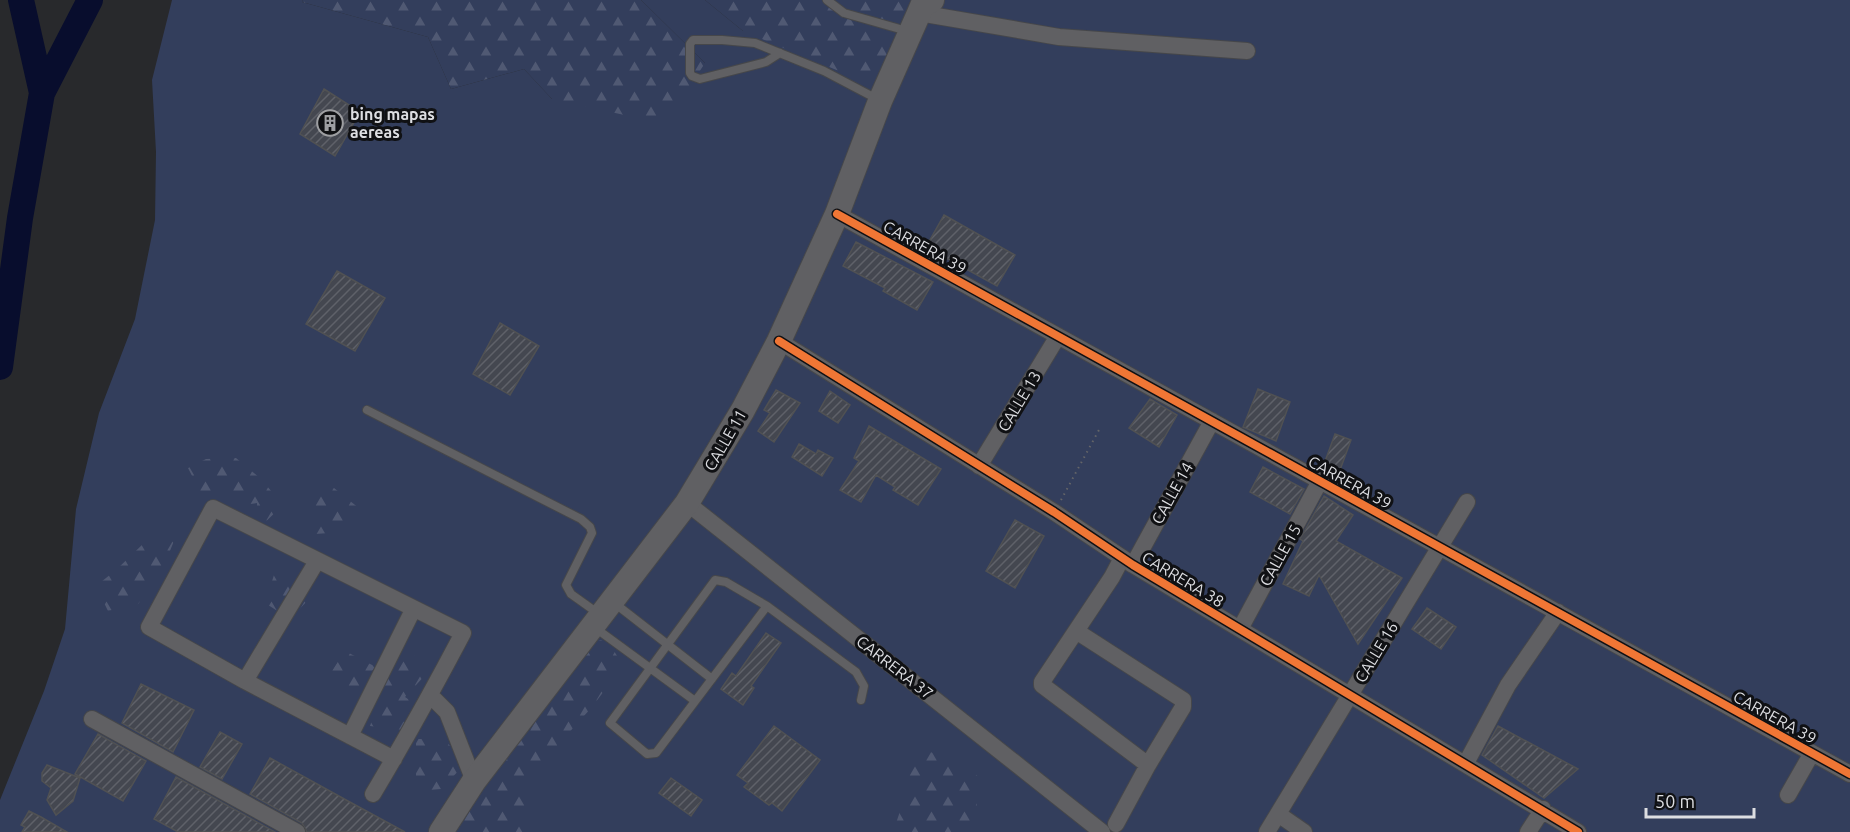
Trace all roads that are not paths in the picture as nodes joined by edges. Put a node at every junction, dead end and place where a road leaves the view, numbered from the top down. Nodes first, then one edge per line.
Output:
1 (827, 0) edge
2 (922, 10) edge
3 (1247, 51) dead end
4 (780, 53) junction
5 (880, 101) junction
6 (837, 214) junction
7 (1058, 336) junction
8 (779, 341) junction
9 (367, 410) dead end
10 (1212, 421) junction
11 (979, 466) junction
12 (1320, 481) junction
13 (1467, 502) dead end
14 (687, 503) junction
15 (1440, 547) junction
16 (317, 561) junction
17 (1127, 561) junction
18 (767, 606) junction
19 (413, 610) junction
20 (1558, 612) junction
21 (602, 615) junction
22 (1240, 629) junction
23 (1076, 631) junction
24 (668, 644) junction
25 (651, 668) junction
26 (712, 679) junction
27 (245, 681) junction
28 (1351, 694) junction
29 (430, 695) junction
30 (861, 700) dead end
31 (695, 701) junction
32 (92, 719) dead end
33 (350, 736) junction
34 (1812, 753) junction
35 (394, 759) junction
36 (1466, 764) junction
37 (1148, 765) junction
38 (1850, 774) edge
39 (474, 781) junction
40 (373, 794) dead end
41 (1788, 795) dead end
42 (1543, 809) junction
43 (1278, 814) junction
44 (1109, 828) edge
45 (297, 832) edge
46 (441, 832) edge
47 (1267, 832) edge
48 (1304, 832) edge
49 (1528, 832) edge
50 (1578, 832) edge

1 - 2 lane
2 - 3 street
2 - 5 main road, CALLE 11
4 - 4 lane
4 - 5 lane
5 - 6 main road, CALLE 11
6 - 7 street, CARRERA 39
6 - 8 main road, CALLE 11
7 - 10 street, CARRERA 39
7 - 11 street, CALLE 13
8 - 11 street, CARRERA 38
8 - 14 main road, CALLE 11
9 - 21 lane
10 - 12 street, CARRERA 39
10 - 17 street, CALLE 14
11 - 17 street, CARRERA 38
12 - 15 street, CARRERA 39
12 - 22 street, CALLE 15
13 - 15 street, CALLE 16
14 - 21 main road, CALLE 11
14 - 44 street, CARRERA 37
15 - 20 street, CARRERA 39
15 - 28 street, CALLE 16
16 - 19 street
16 - 27 street
16 - 27 street
17 - 22 street, CARRERA 38
17 - 23 street, CALLE 14
18 - 24 lane
18 - 26 lane
18 - 30 lane
19 - 29 street
19 - 33 street
20 - 34 street, CARRERA 39
20 - 36 street
21 - 24 lane
21 - 25 lane
21 - 39 main road, CALLE 11
22 - 28 street, CARRERA 38
23 - 37 street, CALLE 14
23 - 37 street
24 - 25 lane
24 - 26 lane
25 - 31 lane
25 - 31 lane
26 - 31 lane
27 - 33 street
28 - 36 street, CARRERA 38
28 - 43 street, CALLE 16
29 - 35 street
29 - 39 street
32 - 45 street
33 - 35 street
34 - 38 street, CARRERA 39
34 - 41 street
35 - 40 street
36 - 42 street, CARRERA 38
37 - 44 street
39 - 46 main road, CALLE 11
42 - 49 street
42 - 50 street, CARRERA 38
43 - 47 street, CALLE 16
43 - 48 street

